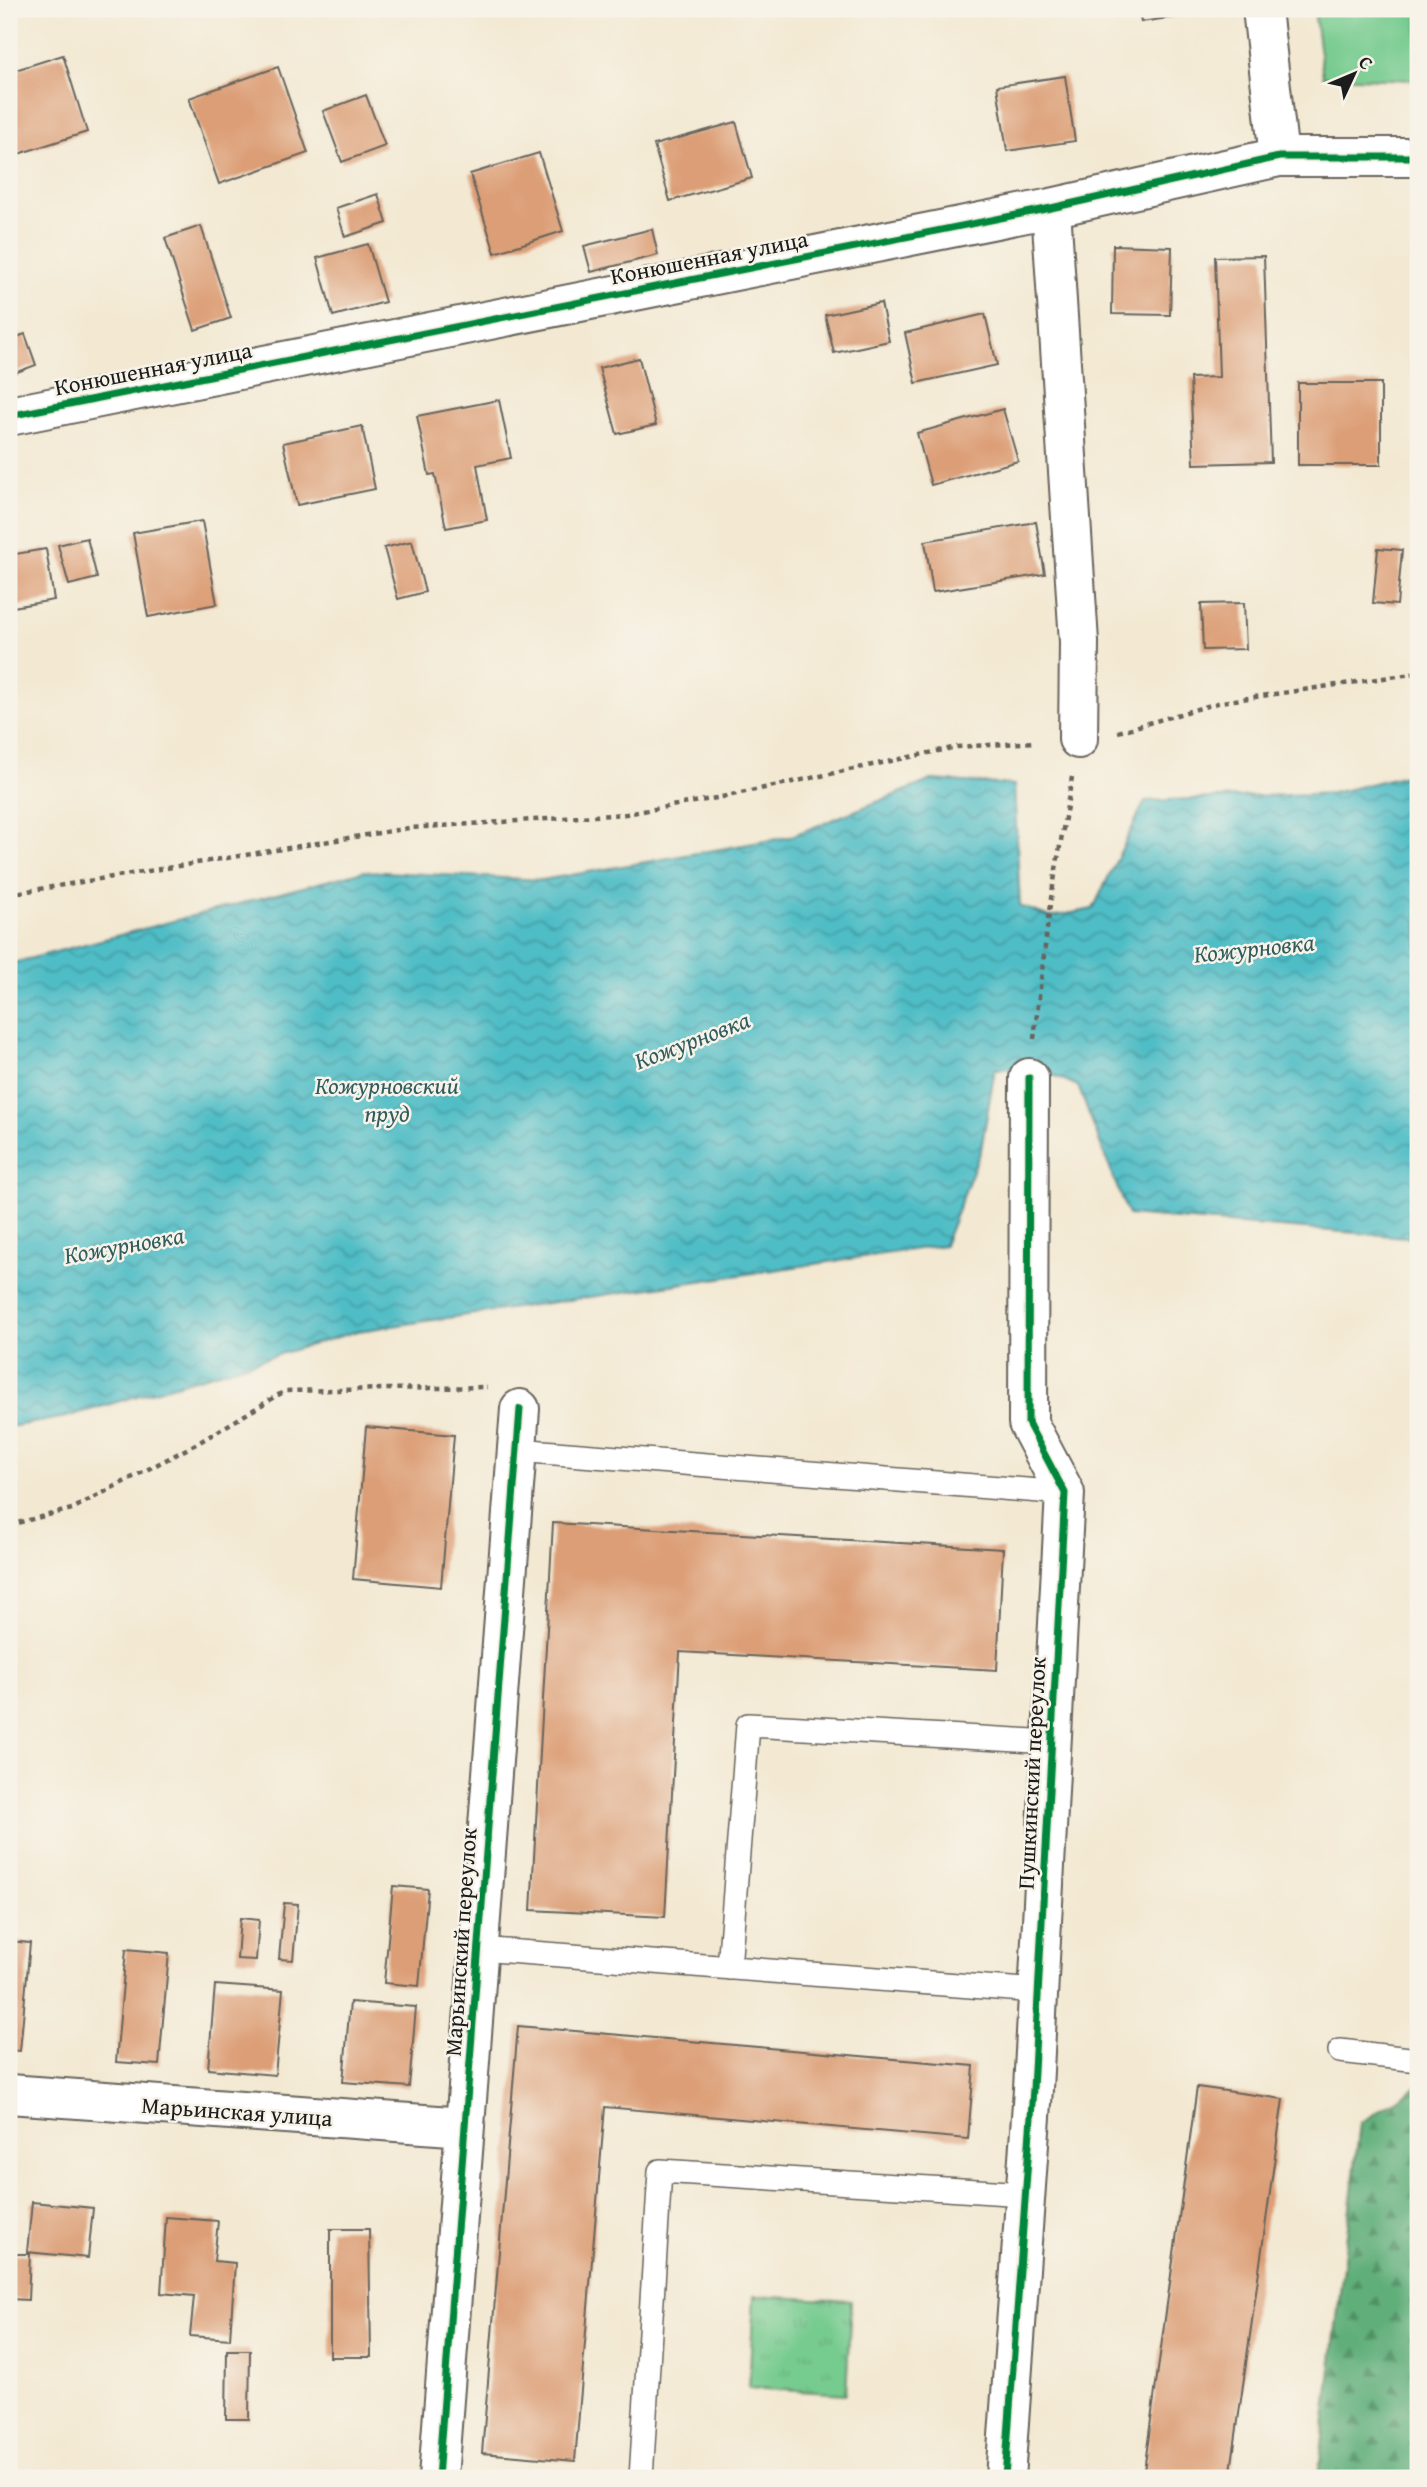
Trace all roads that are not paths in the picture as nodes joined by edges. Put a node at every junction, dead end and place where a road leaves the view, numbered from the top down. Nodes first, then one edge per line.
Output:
1 (1262, 9) edge
2 (1279, 157) junction
3 (1418, 158) edge
4 (1051, 208) junction
5 (9, 416) edge
6 (1078, 739) road end
7 (1029, 1078) road end
8 (520, 1409) road end
9 (517, 1450) junction
10 (1065, 1493) junction
11 (1052, 1742) junction
12 (479, 1949) junction
13 (729, 1968) junction
14 (1038, 1991) junction
15 (1340, 2051) dead end
16 (1418, 2060) edge
17 (9, 2094) edge
18 (465, 2127) junction
19 (1025, 2194) junction
20 (438, 2478) edge
21 (641, 2478) edge
22 (1006, 2478) edge

1 - 2 street
2 - 3 street, Конюшенная улица
2 - 4 street, Конюшенная улица
4 - 5 street, Конюшенная улица
4 - 6 street
7 - 10 street
8 - 9 street, Марьинский переулок
9 - 10 lane
9 - 12 street, Марьинский переулок
10 - 11 street, Пушкинский переулок
11 - 13 lane
11 - 14 street, Пушкинский переулок
12 - 13 lane
12 - 18 street, Марьинский переулок
13 - 14 lane
14 - 19 street, Пушкинский переулок
15 - 16 lane
17 - 18 street, Марьинская улица
18 - 20 street, Марьинский переулок
19 - 21 lane
19 - 22 street, Пушкинский переулок

